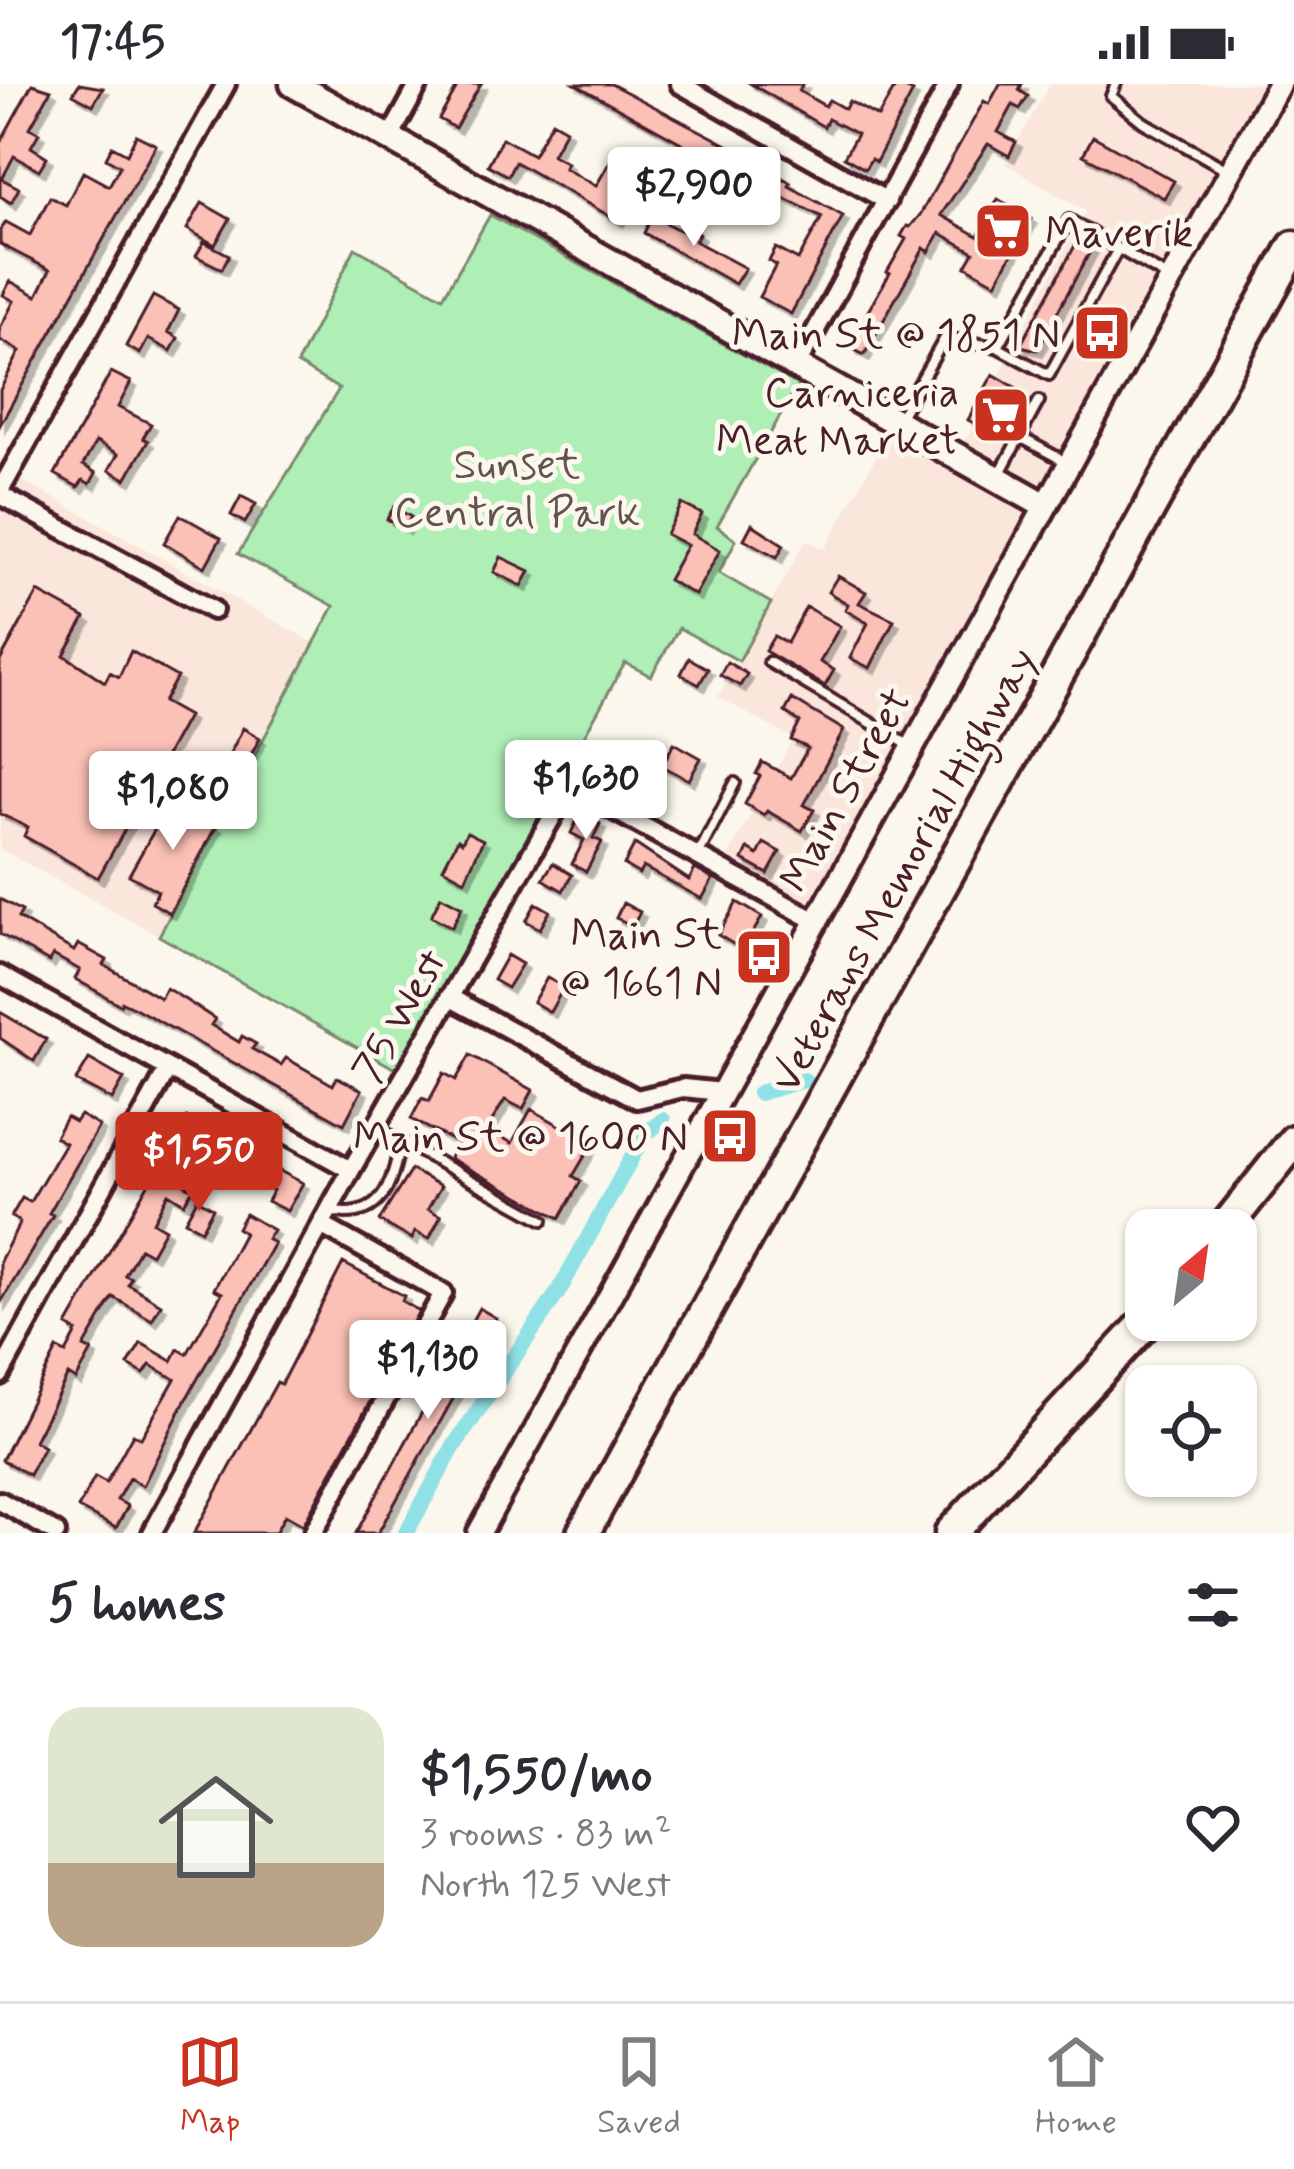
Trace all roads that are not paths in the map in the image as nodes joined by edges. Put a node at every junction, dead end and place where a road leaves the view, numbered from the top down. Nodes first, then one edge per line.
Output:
1 (226, 84) edge
2 (293, 84) edge
3 (419, 84) edge
4 (680, 84) edge
5 (949, 84) edge
6 (1116, 84) edge
7 (1274, 86) edge
8 (390, 137) junction
9 (1230, 172) junction
10 (887, 201) junction
11 (1294, 247) edge
12 (1118, 249) junction
13 (1170, 279) junction
14 (997, 347) junction
15 (797, 365) junction
16 (1040, 401) dead end
17 (896, 423) junction
18 (1020, 436) junction
19 (1068, 463) junction
20 (996, 479) junction
21 (0, 493) edge
22 (1044, 505) junction
23 (213, 610) dead end
24 (769, 662) dead end
25 (911, 747) junction
26 (735, 783) dead end
27 (697, 856) junction
28 (816, 921) junction
29 (0, 975) edge
30 (449, 997) junction
31 (168, 1069) junction
32 (722, 1092) junction
33 (376, 1127) junction
34 (1294, 1141) edge
35 (400, 1142) junction
36 (351, 1170) junction
37 (1239, 1209) edge
38 (325, 1218) junction
39 (543, 1220) dead end
40 (1129, 1341) edge
41 (0, 1375) edge
42 (0, 1501) edge
43 (56, 1533) edge
44 (152, 1533) edge
45 (313, 1533) edge
46 (479, 1533) edge
47 (583, 1533) edge
48 (951, 1533) edge

1 - 21 street
2 - 8 main road
3 - 8 street
4 - 10 street
5 - 10 street
6 - 9 lane
7 - 9 main road, Main Street
8 - 15 main road
9 - 13 main road, Main Street
10 - 15 street
11 - 47 highway, Veterans Memorial Highway
12 - 13 lane
12 - 14 lane
12 - 14 lane
13 - 19 main road, Main Street
14 - 17 lane
15 - 17 main road
16 - 18 lane
17 - 20 main road
18 - 19 lane
18 - 20 lane
19 - 22 main road, Main Street
20 - 22 main road
21 - 23 street
22 - 25 main road, Main Street
24 - 25 lane
25 - 28 main road, Main Street
26 - 27 lane
27 - 28 street
27 - 30 street, 75 West
28 - 32 main road, Main Street
29 - 31 street
30 - 32 street
30 - 33 street, 75 West
31 - 36 street
31 - 41 street
32 - 46 main road, Main Street
33 - 35 lane
33 - 36 street, 75 West
34 - 37 highway
35 - 38 lane
35 - 39 lane
36 - 38 street, 75 West
38 - 44 street, 75 West
38 - 45 street
40 - 48 highway
42 - 43 street

